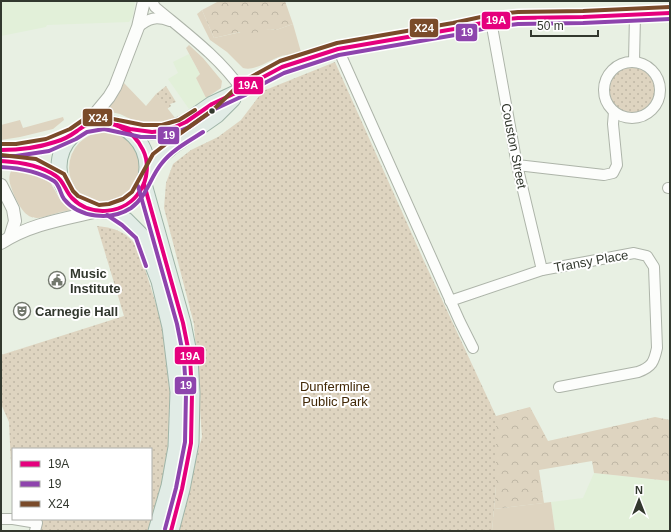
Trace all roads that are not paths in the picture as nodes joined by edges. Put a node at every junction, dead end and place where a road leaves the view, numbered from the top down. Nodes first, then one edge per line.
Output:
1 (146, 1) edge
2 (670, 13) edge
3 (635, 15) junction
4 (491, 21) junction
5 (175, 24) junction
6 (138, 27) junction
7 (338, 49) junction
8 (634, 62) junction
9 (242, 90) junction
10 (614, 112) junction
11 (117, 125) junction
12 (79, 130) junction
13 (1, 150) edge
14 (1, 161) edge
15 (516, 166) junction
16 (60, 178) junction
17 (145, 181) junction
18 (1, 185) edge
19 (104, 210) junction
20 (6, 240) edge
21 (542, 270) junction
22 (450, 301) junction
23 (473, 348) dead end
24 (559, 387) dead end
25 (1, 519) edge
26 (12, 519) edge
27 (16, 520) edge
28 (36, 527) edge
29 (156, 531) edge
30 (170, 531) edge

1 - 5 street
1 - 6 street
2 - 3 main road
3 - 4 main road
3 - 8 street
4 - 7 main road
4 - 15 street, Couston Street
5 - 6 street
5 - 9 street
6 - 12 street
7 - 9 main road
7 - 22 street
8 - 10 street
8 - 10 street
9 - 11 main road
9 - 17 main road
10 - 15 street
11 - 12 main road
11 - 17 main road
12 - 13 main road
12 - 16 main road
14 - 16 main road
15 - 21 street, Couston Street
16 - 19 main road
17 - 19 main road
17 - 30 main road
18 - 20 street
19 - 20 street
19 - 29 main road
21 - 22 street, Transy Place
21 - 24 street, Transy Place
22 - 23 street
25 - 26 street
27 - 28 street

